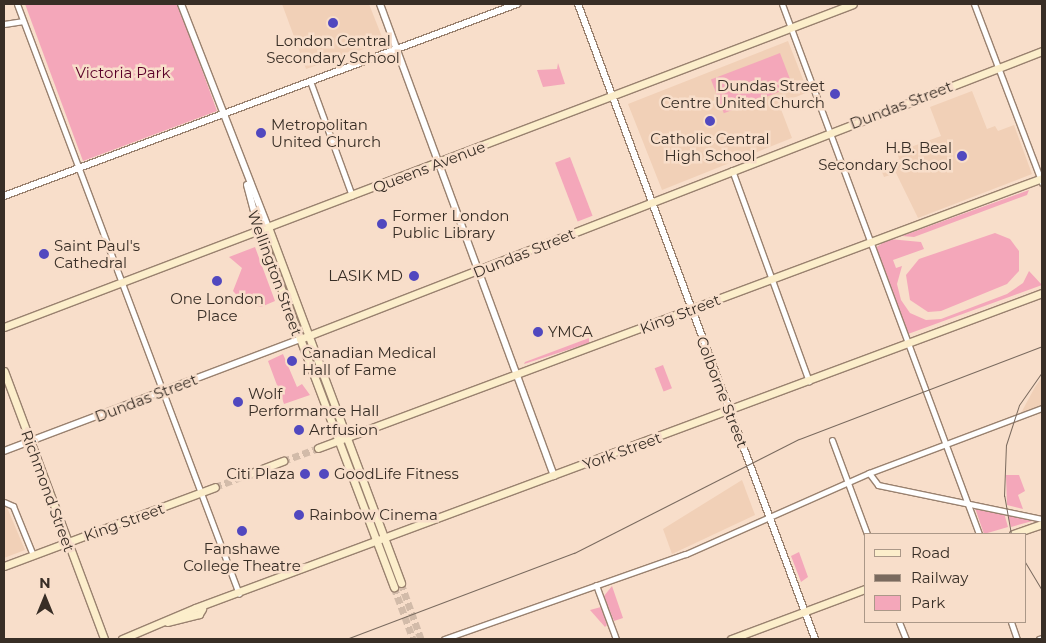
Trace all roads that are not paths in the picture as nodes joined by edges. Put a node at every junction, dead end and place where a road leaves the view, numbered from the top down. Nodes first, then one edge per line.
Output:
1 (17, 4) edge
2 (182, 4) edge
3 (380, 4) edge
4 (517, 4) edge
5 (578, 4) edge
6 (782, 4) edge
7 (853, 4) edge
8 (974, 4) edge
9 (22, 21) junction
10 (4, 24) edge
11 (791, 28) junction
12 (396, 50) junction
13 (1042, 51) edge
14 (999, 67) junction
15 (310, 80) junction
16 (613, 98) junction
17 (223, 114) junction
18 (829, 132) junction
19 (439, 163) junction
20 (80, 168) junction
21 (732, 170) junction
22 (1042, 180) edge
23 (247, 181) junction
24 (4, 196) edge
25 (352, 196) junction
26 (652, 201) junction
27 (268, 227) junction
28 (259, 230) junction
29 (869, 242) junction
30 (480, 271) junction
31 (772, 279) junction
32 (123, 282) junction
33 (1042, 293) edge
34 (690, 309) junction
35 (4, 327) edge
36 (309, 336) junction
37 (300, 339) junction
38 (906, 345) junction
39 (4, 371) edge
40 (518, 374) junction
41 (809, 381) junction
42 (7, 389) edge
43 (164, 390) junction
44 (1042, 408) edge
45 (728, 412) junction
46 (348, 436) junction
47 (339, 440) junction
48 (832, 440) dead end
49 (30, 442) junction
50 (945, 444) junction
51 (318, 448) tunnel mouth
52 (4, 451) edge
53 (283, 461) tunnel mouth
54 (869, 474) junction
55 (246, 475) tunnel mouth
56 (554, 476) junction
57 (848, 483) junction
58 (215, 487) tunnel mouth
59 (202, 494) junction
60 (4, 502) edge
61 (967, 502) junction
62 (769, 517) junction
63 (1042, 519) edge
64 (1042, 524) edge
65 (370, 525) junction
66 (867, 533) edge
67 (978, 533) edge
68 (1016, 533) edge
69 (384, 538) junction
70 (67, 542) junction
71 (376, 542) junction
72 (362, 548) junction
73 (32, 555) junction
74 (4, 566) edge
75 (596, 585) junction
76 (864, 588) edge
77 (239, 595) junction
78 (804, 611) junction
79 (899, 623) edge
80 (1011, 623) edge
81 (104, 639) edge
82 (122, 639) edge
83 (444, 639) edge
84 (616, 639) edge
85 (730, 639) edge
86 (815, 639) edge
87 (906, 639) edge
88 (1017, 639) edge

1 - 9 street
2 - 17 street, Wellington Street
3 - 12 street
4 - 12 street
5 - 16 street, Colborne Street
6 - 11 street
7 - 11 main road, Queens Avenue
8 - 14 street
9 - 10 street
9 - 20 street
11 - 16 main road, Queens Avenue
11 - 18 street
12 - 15 street
12 - 19 street
13 - 14 main road, Dundas Street
14 - 18 main road, Dundas Street
14 - 22 street
15 - 17 street
15 - 25 street
16 - 19 main road, Queens Avenue
16 - 26 street, Colborne Street
17 - 20 street
17 - 23 street, Wellington Street
18 - 21 main road, Dundas Street
18 - 29 street
19 - 25 main road, Queens Avenue
19 - 30 street
20 - 24 street
20 - 32 street
21 - 26 main road, Dundas Street
21 - 31 street
22 - 29 main road, King Street
23 - 27 street, Wellington Street
23 - 28 street, Wellington Street
25 - 27 main road, Queens Avenue
26 - 30 main road, Dundas Street
26 - 34 street, Colborne Street
27 - 28 main road, Queens Avenue
27 - 36 main road, Wellington Street
28 - 32 main road, Queens Avenue
28 - 37 main road, Wellington Street
29 - 31 main road, King Street
29 - 38 street
30 - 36 main road, Dundas Street
30 - 40 street
31 - 34 main road, King Street
31 - 41 street
32 - 35 main road, Queens Avenue
32 - 43 street
33 - 38 main road, York Street
34 - 40 main road, King Street
34 - 45 street, Colborne Street
36 - 37 main road, Dundas Street
36 - 46 main road, Wellington Street
37 - 43 street, Dundas Street
37 - 47 main road, Wellington Street
38 - 41 main road, York Street
38 - 50 street
39 - 42 main road, Richmond Street
40 - 46 main road, King Street
40 - 56 street
41 - 45 main road, York Street
42 - 49 main road, Richmond Street
43 - 49 street, Dundas Street
43 - 59 street
44 - 50 street
45 - 56 main road, York Street
45 - 62 street, Colborne Street
46 - 47 main road, King Street
46 - 69 main road, Wellington Street
47 - 51 main road, King Street
47 - 65 main road, Wellington Street
48 - 57 street
49 - 52 street, Dundas Street
49 - 70 main road, Richmond Street
50 - 54 street
50 - 61 street
53 - 55 main road
54 - 57 street
54 - 61 street
56 - 69 main road, York Street
57 - 62 street
57 - 66 street
58 - 59 main road, King Street
59 - 70 main road, King Street
59 - 77 street
60 - 73 street
61 - 63 street
61 - 67 street
62 - 75 street
62 - 78 street, Colborne Street
64 - 68 main road
65 - 71 main road, Wellington Street
65 - 72 main road
69 - 71 main road, York Street
69 - 71 main road, Wellington Street
70 - 73 main road, King Street
70 - 81 main road, Richmond Street
71 - 72 main road, York Street
72 - 77 main road, York Street
73 - 74 main road, King Street
75 - 83 street
75 - 84 street
76 - 78 main road
77 - 82 main road, York Street
78 - 85 main road
78 - 86 street, Colborne Street
79 - 87 street
80 - 88 street

